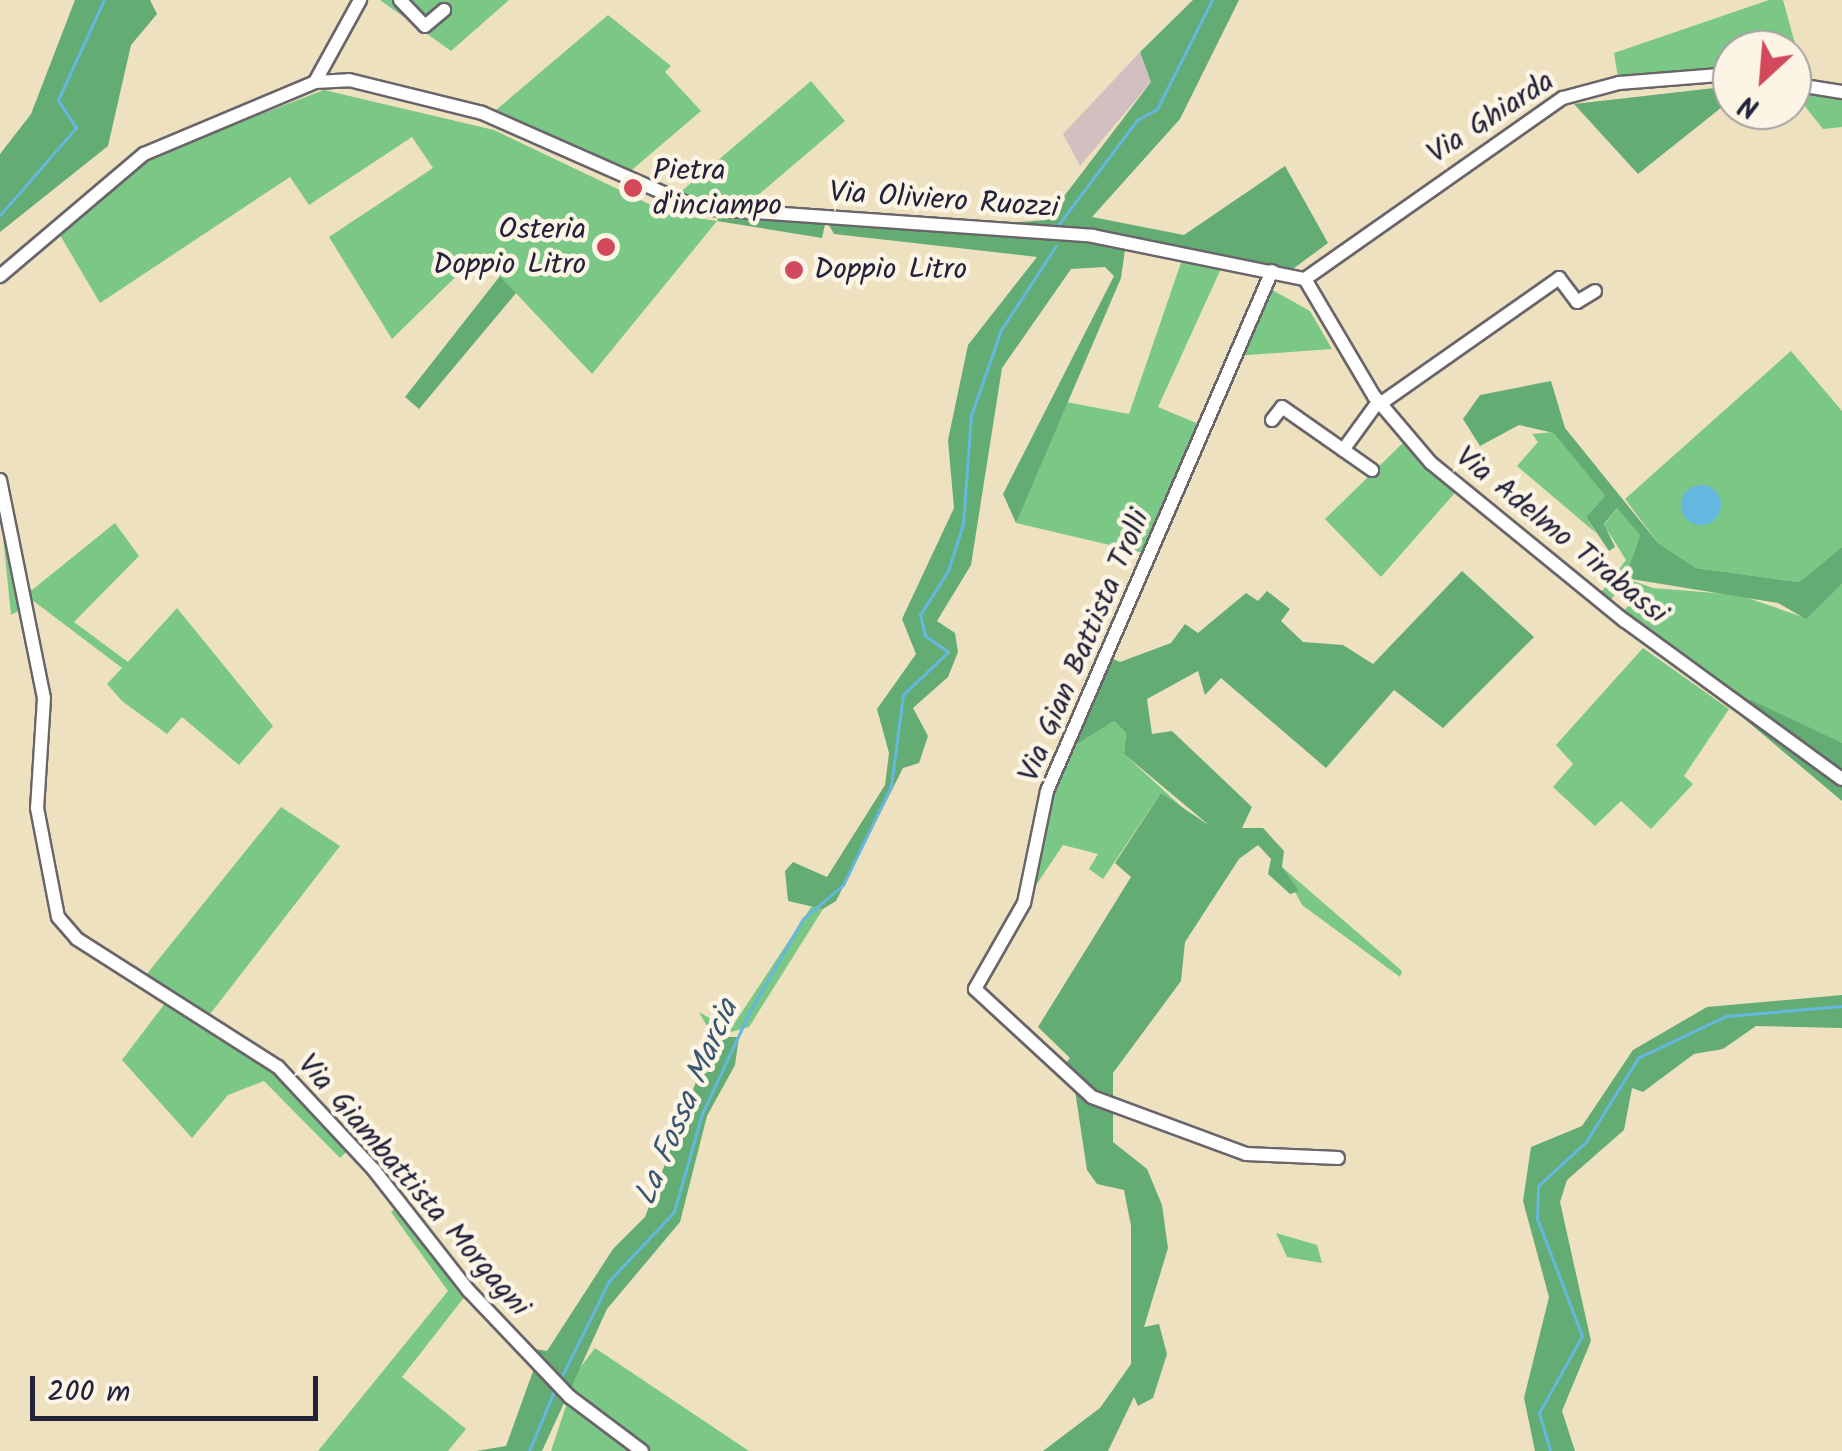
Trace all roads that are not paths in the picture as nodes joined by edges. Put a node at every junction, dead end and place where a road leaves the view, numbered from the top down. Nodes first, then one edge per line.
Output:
1 (360, 0) edge
2 (400, 0) edge
3 (444, 10) dead end
4 (1712, 76) edge
5 (314, 82) junction
6 (1812, 87) edge
7 (1842, 92) edge
8 (1272, 271) junction
9 (0, 276) edge
10 (1306, 279) junction
11 (1595, 291) dead end
12 (1379, 403) junction
13 (1272, 420) dead end
14 (1343, 450) junction
15 (1372, 470) dead end
16 (0, 480) edge
17 (1842, 779) edge
18 (1338, 1158) dead end
19 (642, 1451) edge

1 - 5 street
2 - 3 street
4 - 10 street, Via Ghiarda
5 - 8 street, Via Oliviero Ruozzi
5 - 9 street, Via Oliviero Ruozzi
6 - 7 street
8 - 10 street, Via Oliviero Ruozzi
8 - 18 street, Via Gian Battista Trolli
10 - 12 street, Via Adelmo Tirabassi
11 - 12 street
12 - 14 street
12 - 17 street, Via Adelmo Tirabassi
13 - 14 street
14 - 15 street
16 - 19 street, Via Giambattista Morgagni

